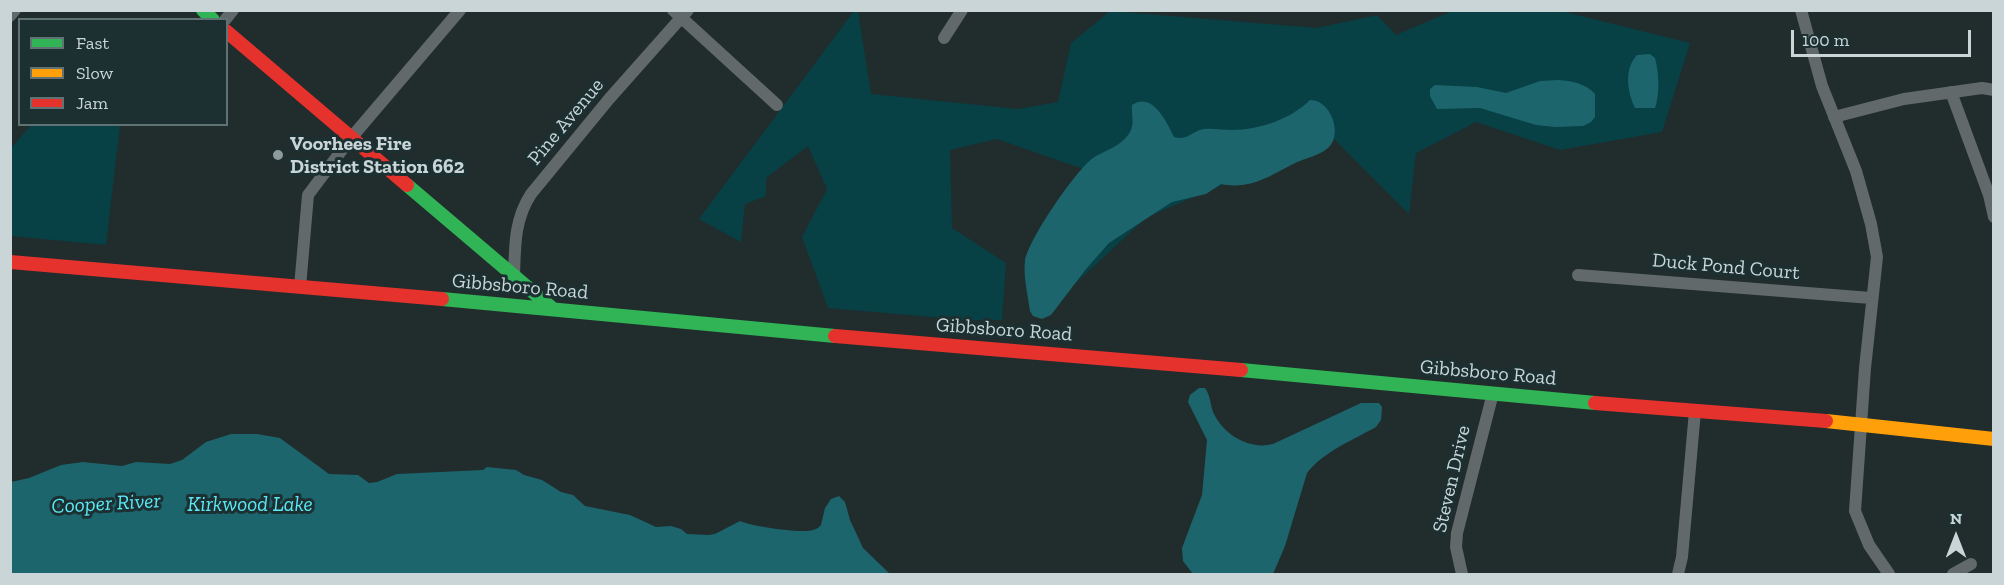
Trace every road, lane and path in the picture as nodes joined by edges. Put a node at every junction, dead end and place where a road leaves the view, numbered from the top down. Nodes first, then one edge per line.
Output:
1 (15, 10) edge
2 (460, 10) edge
3 (962, 10) edge
4 (1801, 10) edge
5 (681, 13) edge
6 (10, 16) edge
7 (228, 33) edge
8 (944, 38) dead end
9 (1994, 90) edge
10 (1951, 92) junction
11 (777, 105) dead end
12 (1834, 117) junction
13 (351, 138) junction
14 (1994, 218) edge
15 (10, 262) edge
16 (1578, 275) dead end
17 (514, 277) junction
18 (300, 287) junction
19 (1871, 298) junction
20 (553, 309) junction
21 (1493, 393) junction
22 (1695, 411) junction
23 (1861, 424) junction
24 (1994, 439) edge
25 (1971, 564) dead end
26 (1462, 574) edge
27 (1678, 574) edge
28 (1889, 574) edge
29 (1953, 574) edge

1 - 6 street
2 - 13 street
3 - 8 street
4 - 12 street
5 - 11 street
5 - 17 street, Pine Avenue
7 - 13 street
9 - 10 street
10 - 12 street
10 - 14 street
12 - 19 street
13 - 17 street
13 - 18 street
15 - 18 street, Gibbsboro Road
16 - 19 street, Duck Pond Court
17 - 20 street
18 - 20 street, Gibbsboro Road
19 - 23 street
20 - 21 street, Gibbsboro Road
21 - 22 street, Gibbsboro Road
21 - 26 street, Steven Drive
22 - 23 street, Gibbsboro Road
22 - 27 street
23 - 24 street, Gibbsboro Road
23 - 28 street
25 - 29 street

